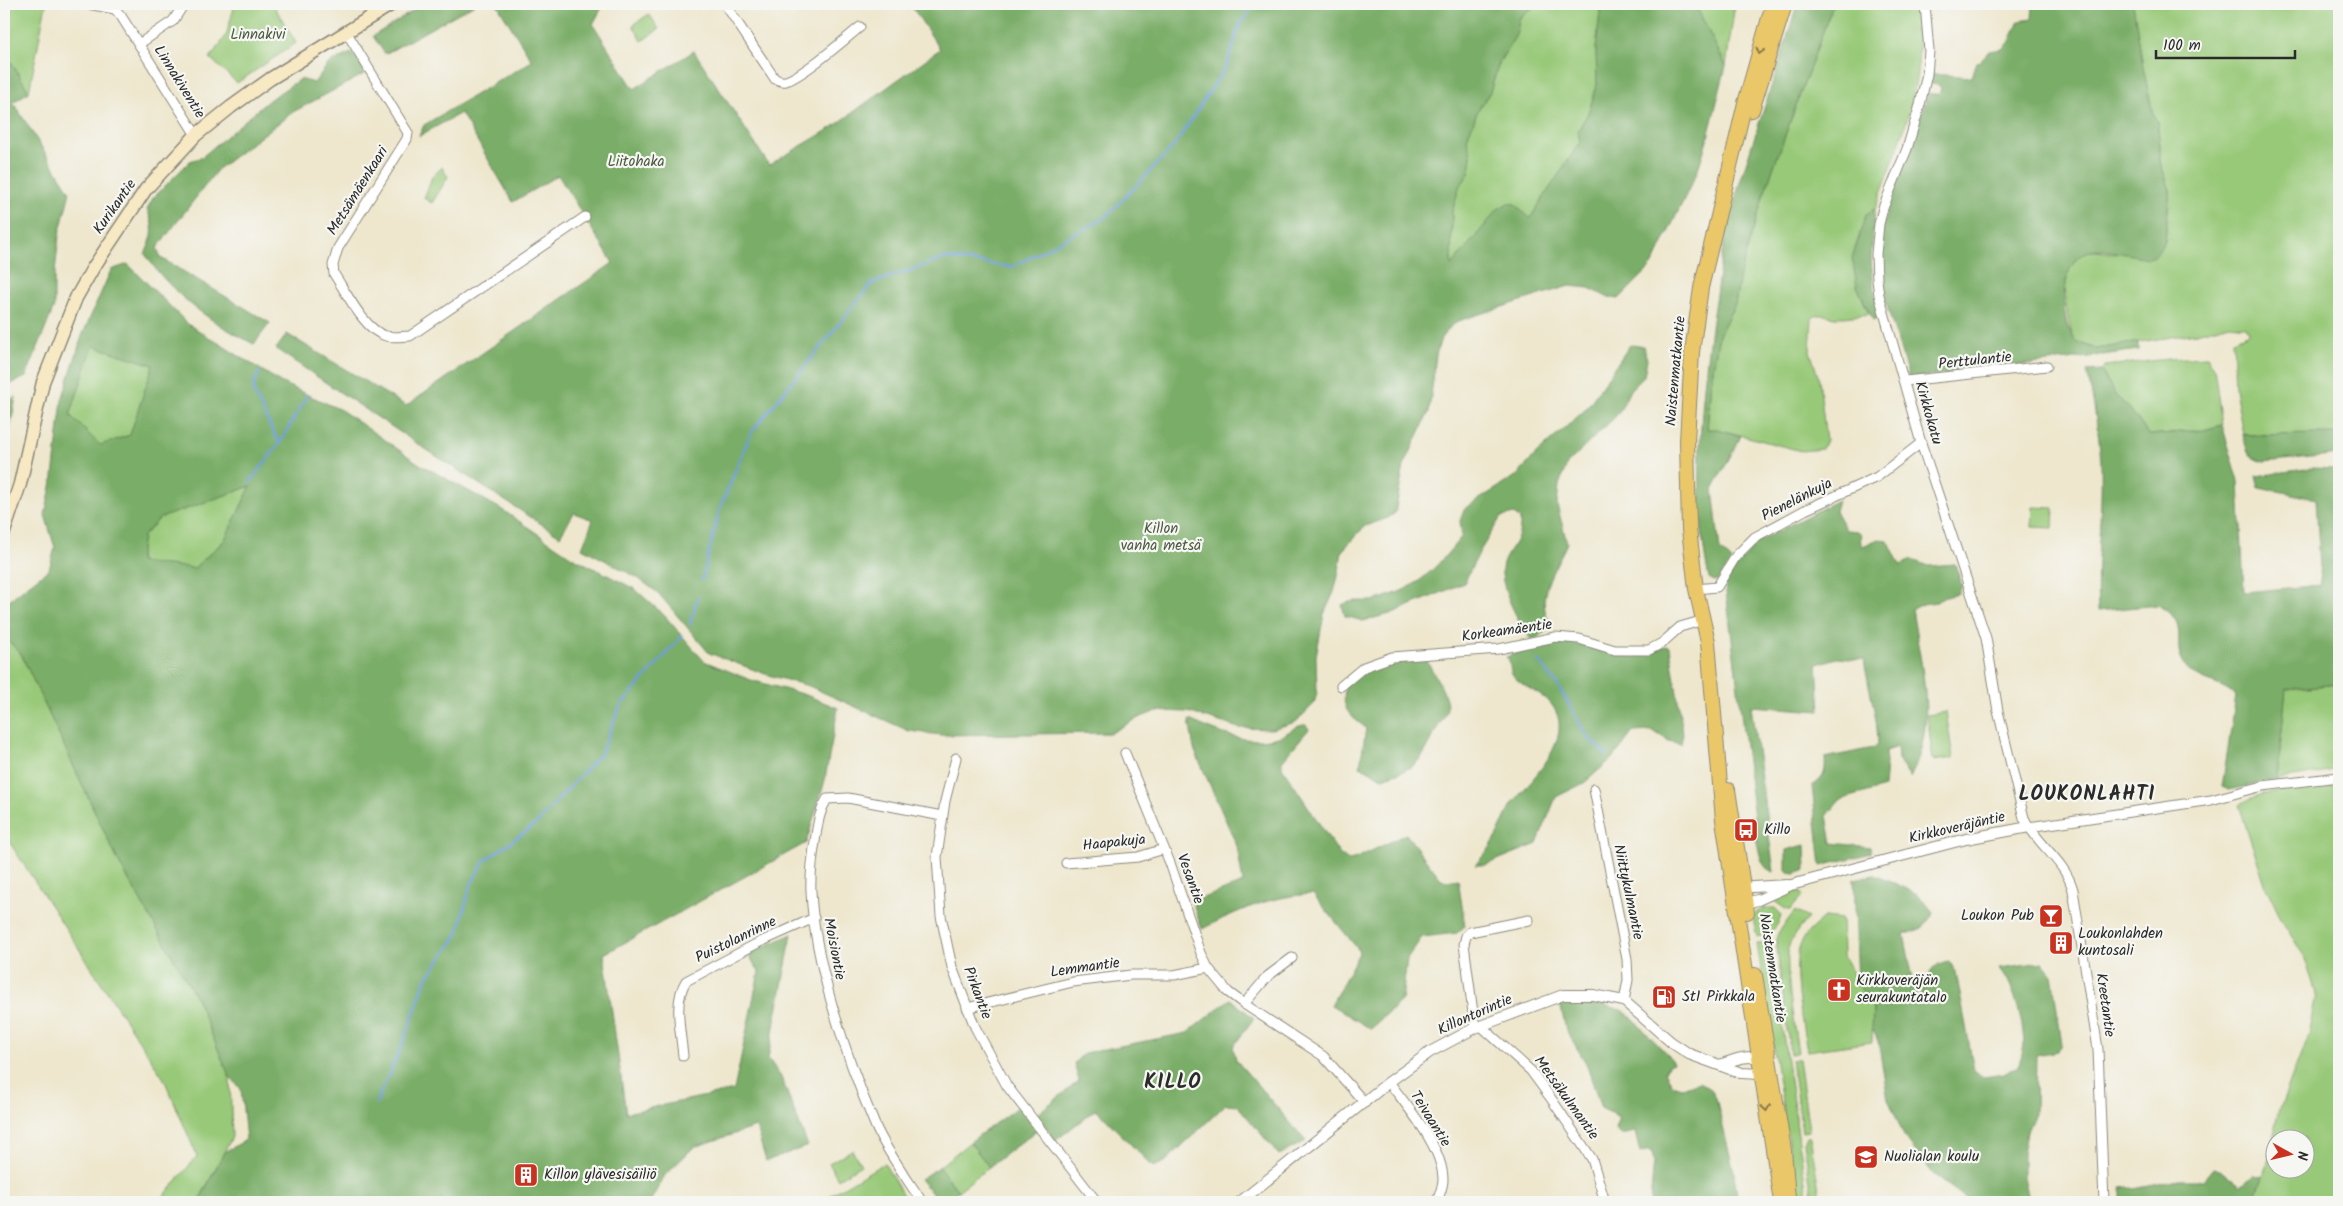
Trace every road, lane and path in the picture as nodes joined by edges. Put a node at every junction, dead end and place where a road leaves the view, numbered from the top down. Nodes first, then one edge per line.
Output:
1 (88, 4) edge
2 (184, 4) edge
3 (392, 4) edge
4 (725, 4) edge
5 (1773, 4) edge
6 (1785, 4) edge
7 (1925, 4) edge
8 (860, 27) dead end
9 (347, 33) junction
10 (139, 44) junction
11 (196, 135) junction
12 (1732, 160) junction
13 (584, 217) dead end
14 (2047, 366) dead end
15 (1904, 381) junction
16 (1921, 443) junction
17 (4, 532) edge
18 (1696, 589) junction
19 (1700, 620) junction
20 (1341, 686) dead end
21 (1125, 753) dead end
22 (956, 758) dead end
23 (2339, 777) edge
24 (1594, 789) dead end
25 (942, 816) junction
26 (2029, 828) junction
27 (1164, 849) junction
28 (1066, 863) dead end
29 (1791, 885) junction
30 (1739, 888) junction
31 (1741, 904) junction
32 (814, 918) junction
33 (1529, 920) dead end
34 (1292, 958) dead end
35 (1208, 968) junction
36 (1624, 1001) junction
37 (1244, 1004) junction
38 (967, 1008) junction
39 (1478, 1027) junction
40 (683, 1056) dead end
41 (1720, 1065) junction
42 (1765, 1065) junction
43 (1389, 1082) junction
44 (1364, 1103) junction
45 (922, 1202) edge
46 (1096, 1202) edge
47 (1240, 1202) edge
48 (1437, 1202) edge
49 (1605, 1202) edge
50 (1781, 1202) edge
51 (1788, 1202) edge
52 (2104, 1202) edge

1 - 10 street, Linnakiventie
2 - 10 street, Linnakiventie
3 - 9 main road, Kurikantie
4 - 8 street
5 -> 12 main road, Naistenmatkantie
6 - 12 main road, Naistenmatkantie
7 - 15 street, Kirkkokatu
9 - 11 main road, Kurikantie
9 - 13 street, Metsämäenkaari
10 - 11 street, Linnakiventie
11 - 17 main road, Kurikantie
12 - 18 main road, Naistenmatkantie
14 - 15 street, Perttulantie
15 - 16 street, Kirkkokatu
16 - 18 street, Pienelänkuja
16 - 26 street, Kirkkokatu
18 - 19 main road, Naistenmatkantie
19 - 20 street, Korkeamäentie
19 - 30 main road, Naistenmatkantie
21 - 27 street, Vesantie
22 - 25 street, Pirkantie
23 - 26 street, Kirkkoveräjäntie
24 - 36 street, Niittykulmantie
25 - 32 street, Moisiontie
25 - 38 street, Pirkantie
26 - 29 street, Kirkkoveräjäntie
26 - 52 street, Kreetantie
27 - 28 street, Haapakuja
27 - 35 street, Vesantie
29 - 30 street, Kirkkoveräjäntie
29 - 31 street, Kirkkoveräjäntie
30 - 31 main road, Naistenmatkantie
31 - 42 main road, Naistenmatkantie
32 - 40 street, Puistolanrinne
32 - 45 street, Moisiontie
33 - 39 street
34 - 37 street
35 - 37 street, Vesantie
35 - 38 street, Lemmantie
36 - 39 street, Killontorintie
36 - 41 street, Killontorintie
37 - 44 street, Vesantie
38 - 46 street, Pirkantie
39 - 43 street, Killontorintie
39 - 49 street, Metsäkulmantie
41 - 42 street
41 - 42 street, Killontorintie
42 -> 50 main road, Naistenmatkantie
42 - 51 main road, Naistenmatkantie
43 - 44 street, Killontorintie
43 - 48 street, Teivaantie
44 - 47 street, Killontorintie

